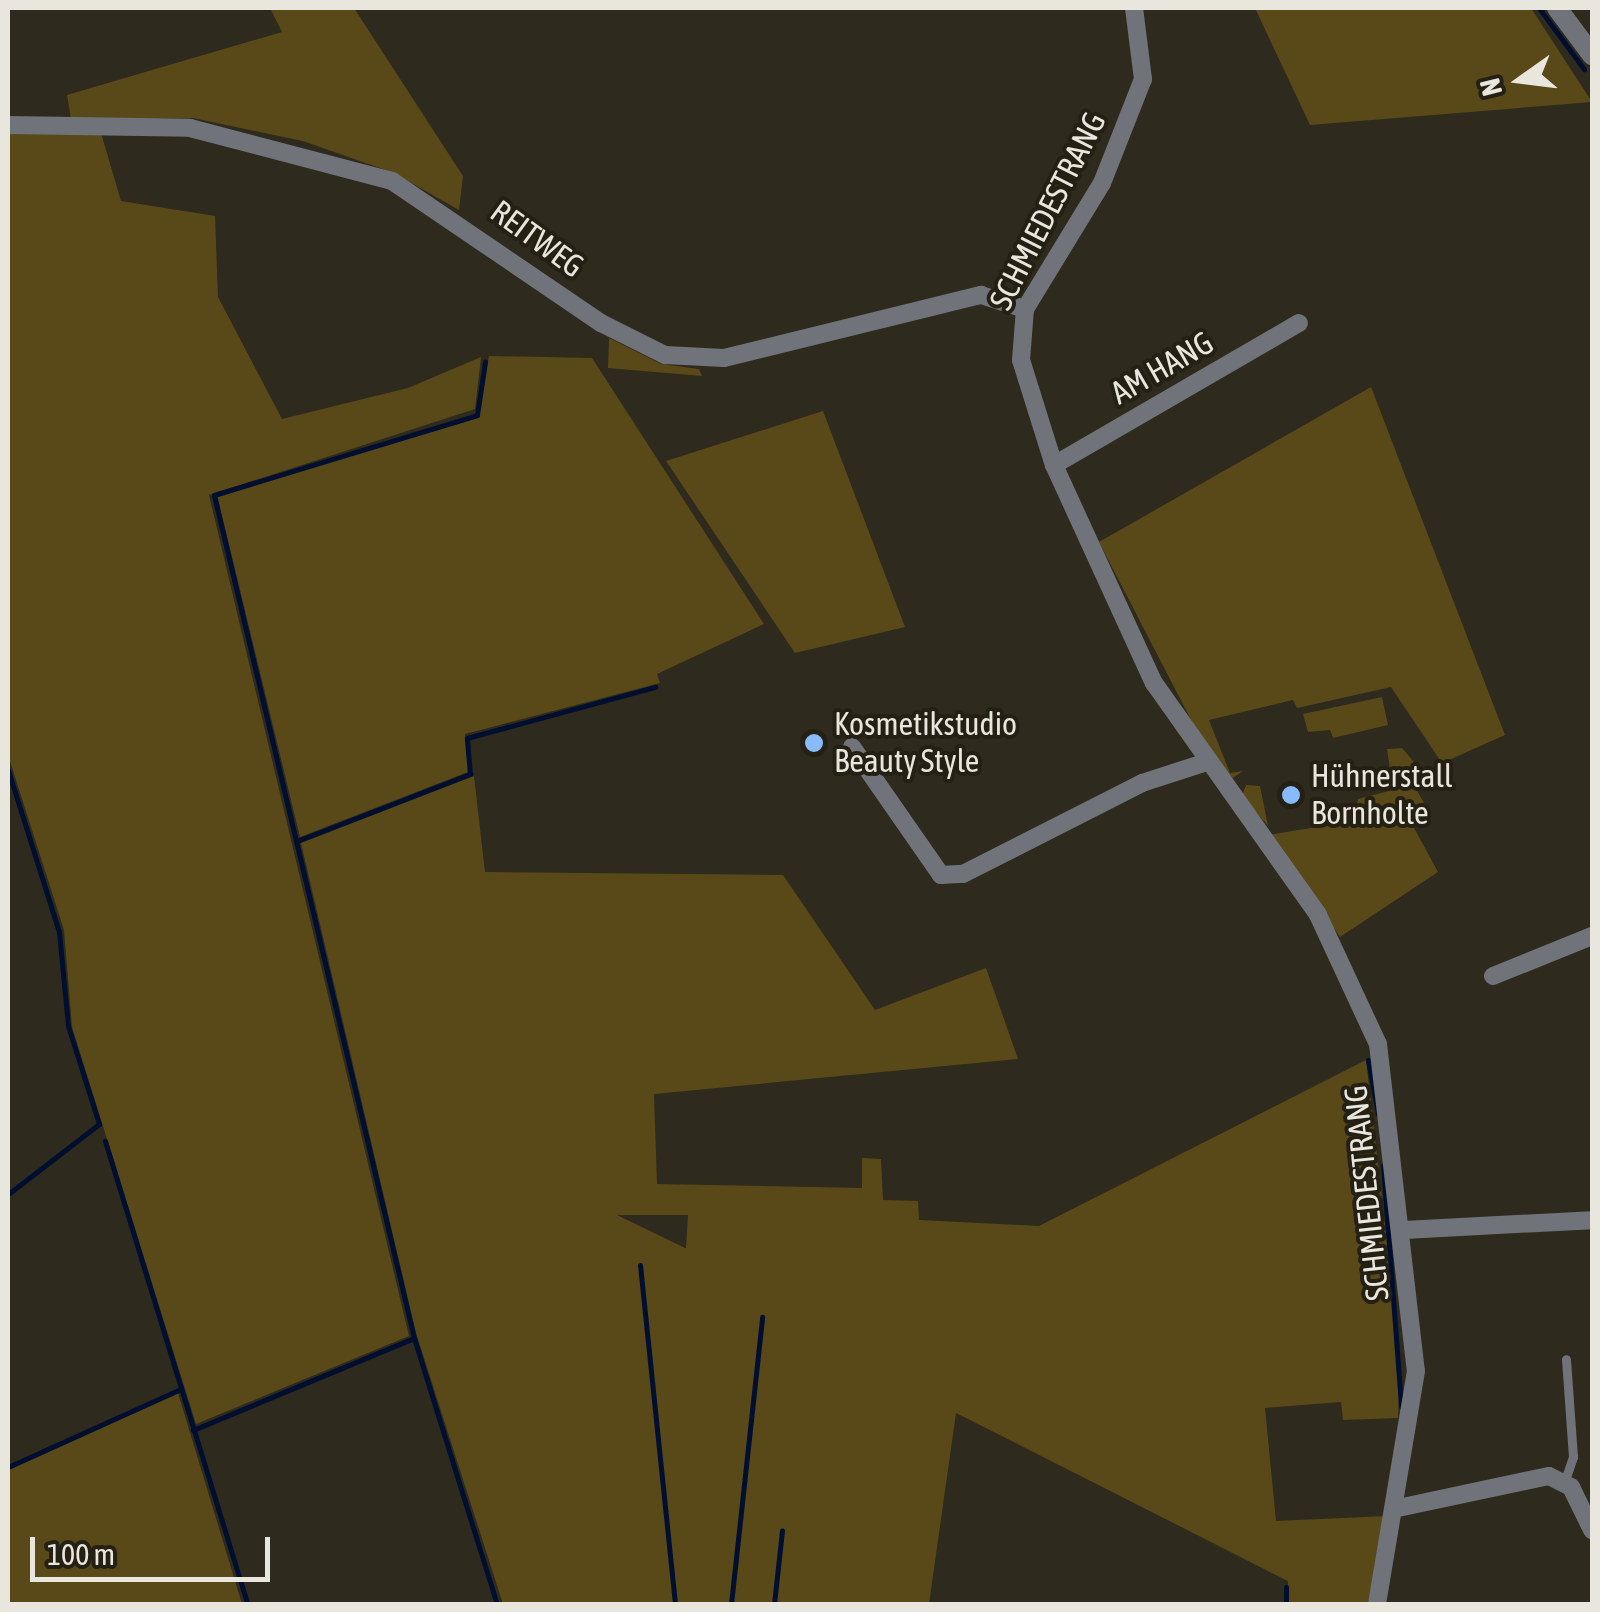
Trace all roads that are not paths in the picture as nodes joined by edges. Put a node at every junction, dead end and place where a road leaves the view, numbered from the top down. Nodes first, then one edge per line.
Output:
1 (1134, 8) edge
2 (1557, 8) edge
3 (1592, 52) edge
4 (8, 126) edge
5 (1025, 309) junction
6 (1299, 323) dead end
7 (1054, 465) junction
8 (852, 747) dead end
9 (1204, 762) junction
10 (1592, 936) edge
11 (1493, 976) dead end
12 (1592, 1220) edge
13 (1404, 1230) junction
14 (1566, 1359) dead end
15 (1564, 1483) junction
16 (1398, 1508) junction
17 (1592, 1530) edge
18 (1377, 1604) edge

1 - 5 street, SCHMIEDESTRANG
2 - 3 street
4 - 5 street, REITWEG
5 - 7 street, SCHMIEDESTRANG
6 - 7 street, AM HANG
7 - 9 street, SCHMIEDESTRANG
8 - 9 street
9 - 13 street, SCHMIEDESTRANG
10 - 11 street
12 - 13 street
13 - 16 street, SCHMIEDESTRANG
14 - 15 lane
15 - 16 street
15 - 17 street
16 - 18 street, SCHMIEDESTRANG

